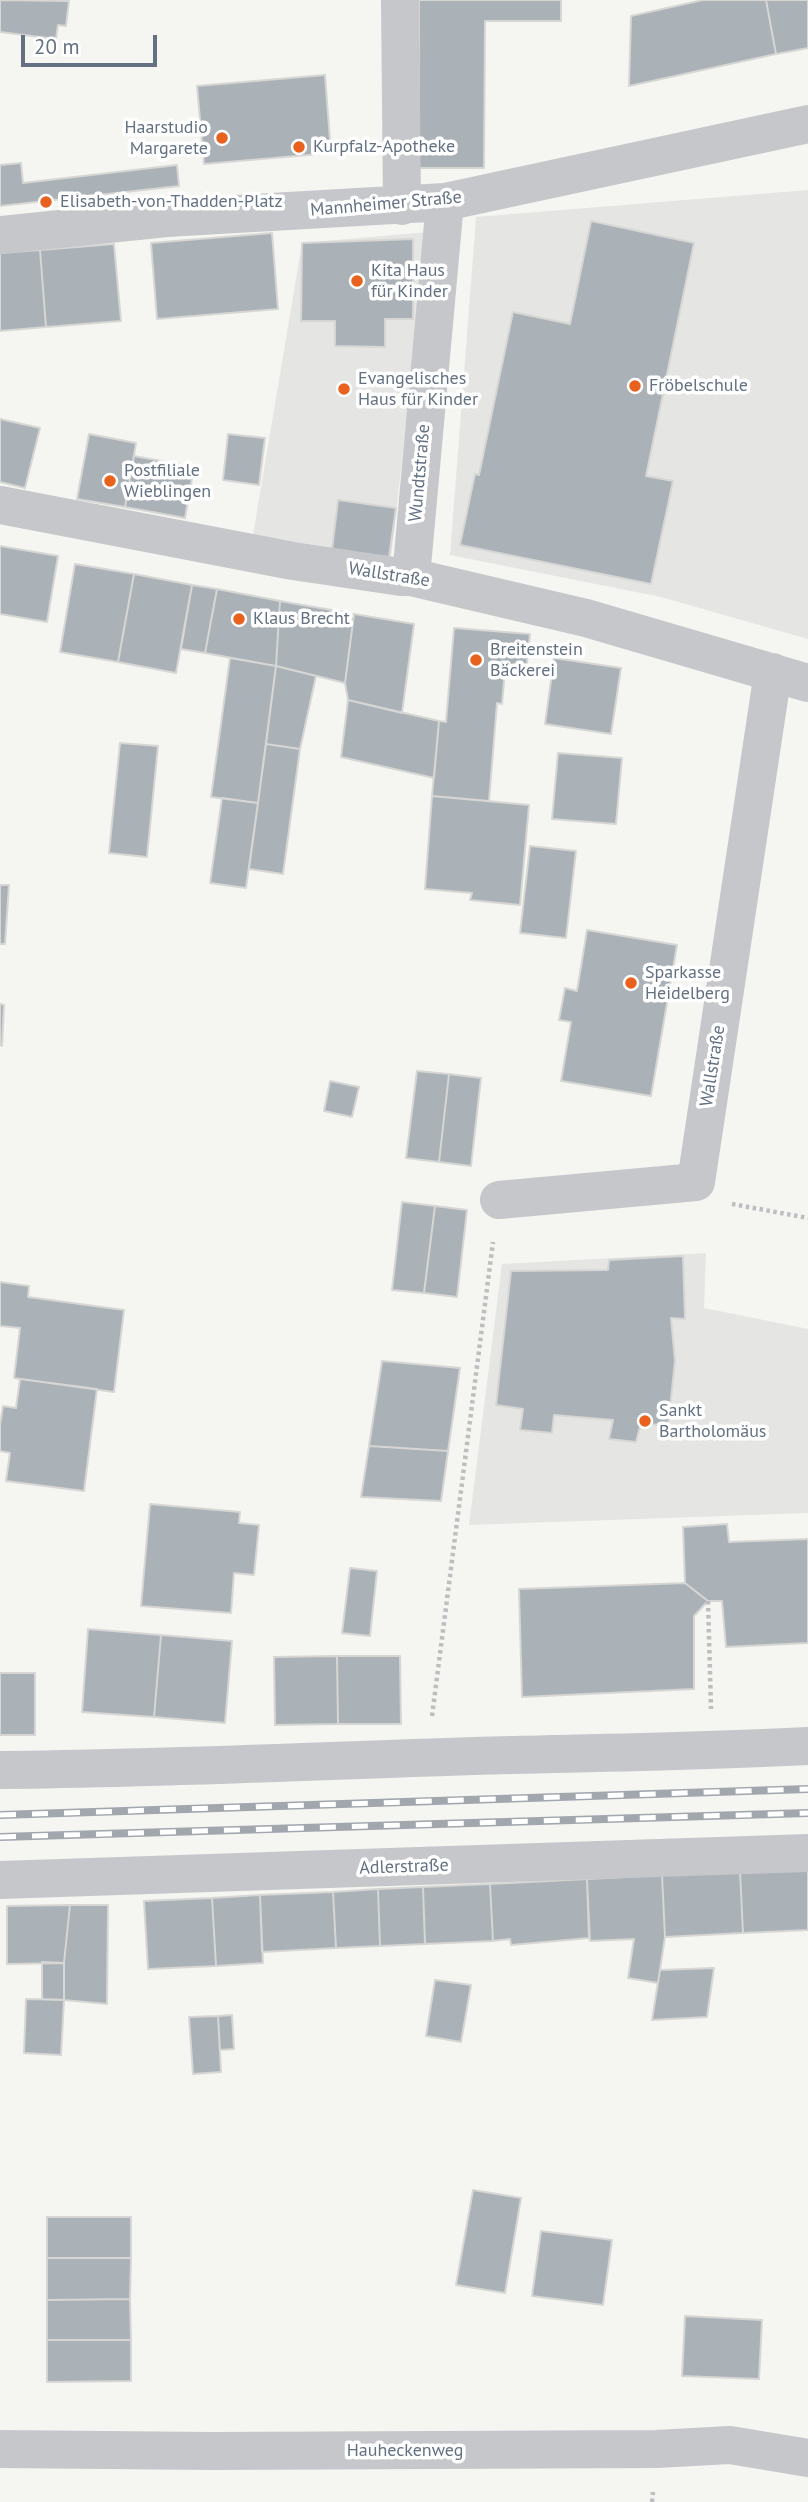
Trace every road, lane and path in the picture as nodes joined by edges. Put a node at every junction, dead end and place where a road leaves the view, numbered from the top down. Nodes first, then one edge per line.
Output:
1 (400, 0) edge
2 (808, 124) edge
3 (445, 202) junction
4 (402, 206) junction
5 (0, 235) edge
6 (0, 505) edge
7 (411, 577) junction
8 (790, 678) edge
9 (696, 1182) junction
10 (499, 1200) joint
11 (808, 1218) edge
12 (708, 1601) dead end
13 (808, 1746) edge
14 (712, 1751) junction
15 (429, 1758) junction
16 (0, 1770) edge
17 (808, 1853) edge
18 (0, 1880) edge
19 (0, 2449) edge
20 (808, 2458) edge

1 - 4 street
2 - 3 street, Mannheimer Straße
3 - 4 street, Mannheimer Straße
3 - 7 street, Wundtstraße
4 - 5 street, Mannheimer Straße
6 - 7 street, Wallstraße
7 - 8 street, Wallstraße
8 - 9 street, Wallstraße
9 - 10 street
9 - 11 path
10 - 15 path
12 - 14 path
13 - 14 street
14 - 15 street
15 - 16 street
17 - 18 street, Adlerstraße
19 - 20 street, Hauheckenweg

